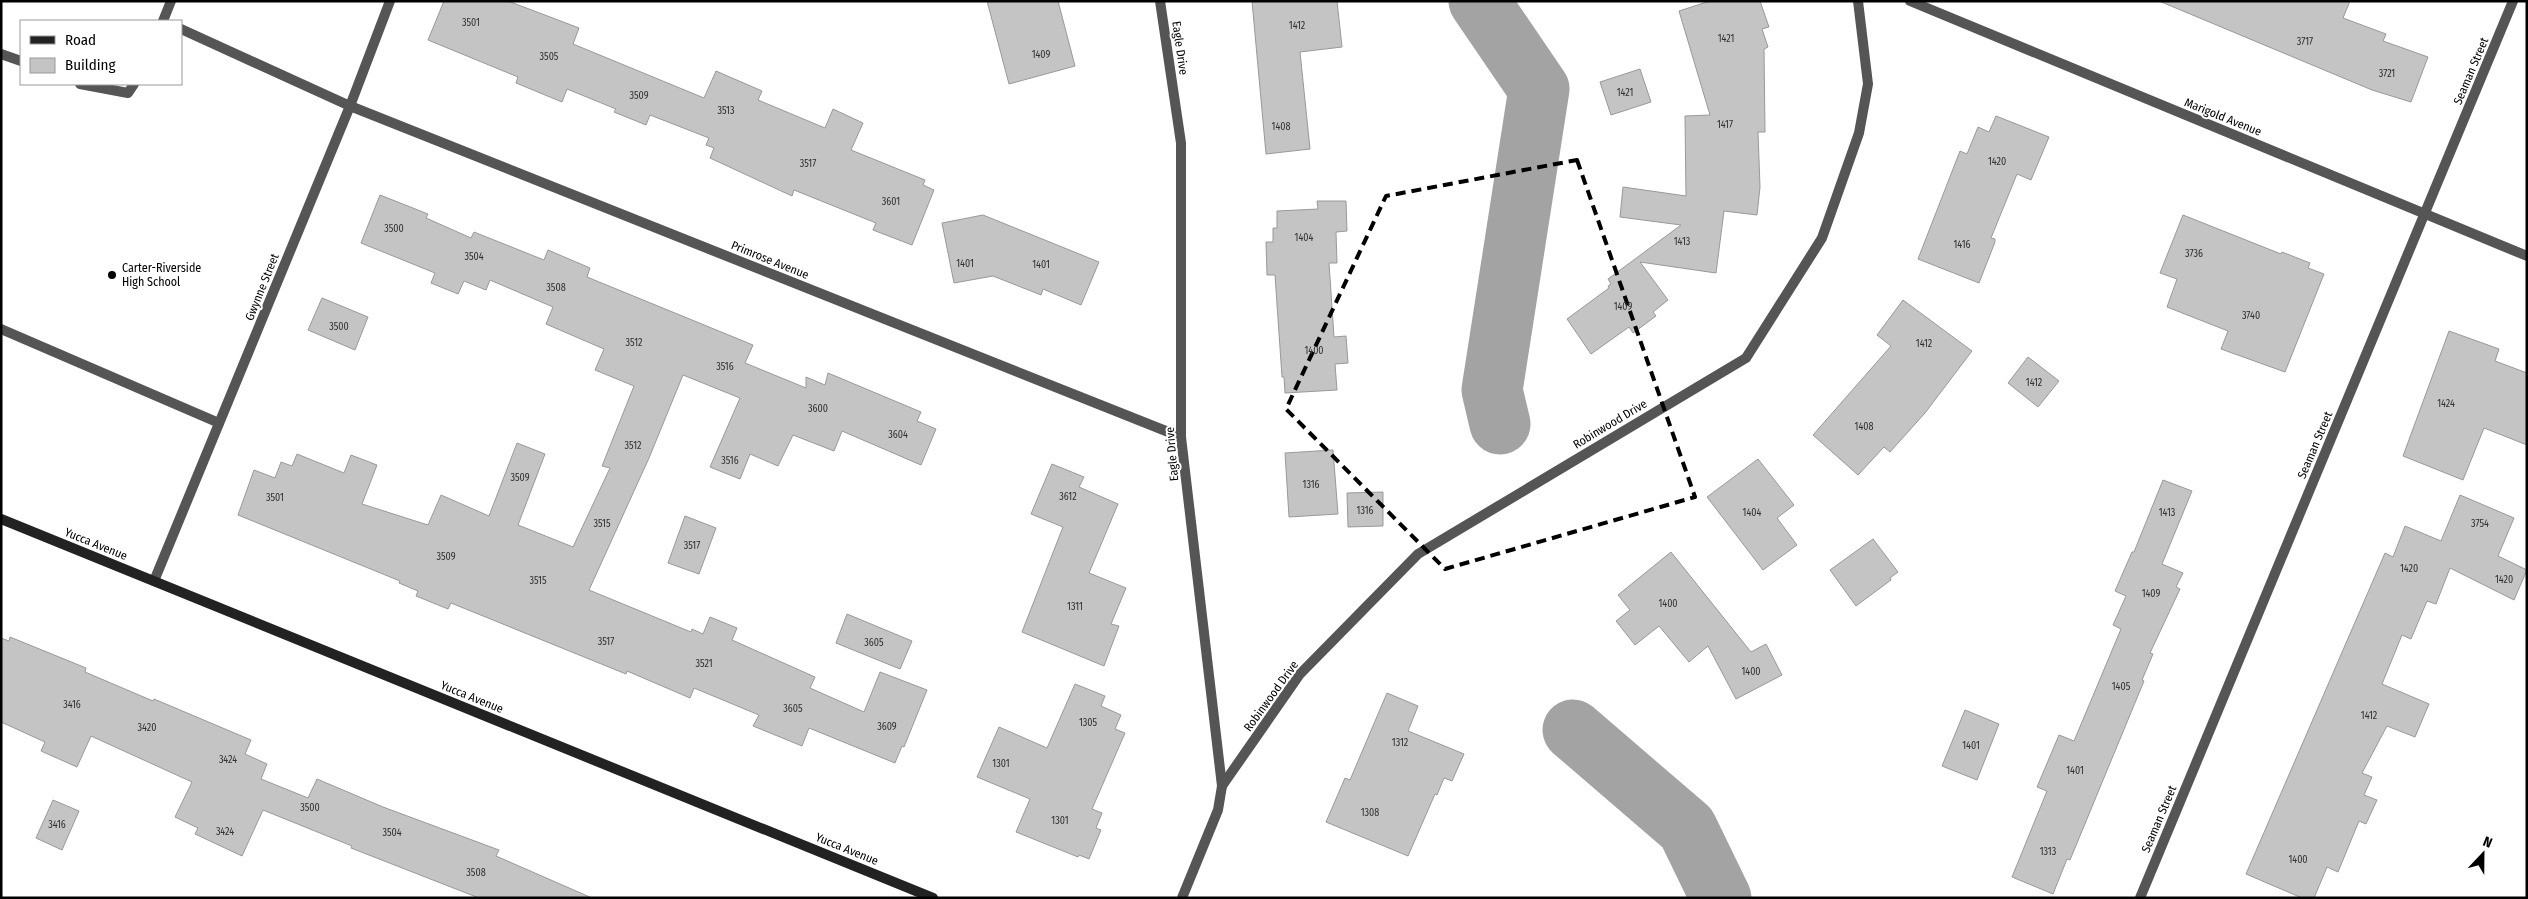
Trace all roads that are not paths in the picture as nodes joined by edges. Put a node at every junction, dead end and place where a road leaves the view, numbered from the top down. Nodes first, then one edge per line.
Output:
1 (171, 1) edge
2 (390, 1) edge
3 (1160, 1) edge
4 (1858, 1) edge
5 (1910, 1) edge
6 (2513, 1) edge
7 (164, 20) edge
8 (182, 29) edge
9 (1, 54) edge
10 (20, 62) edge
11 (85, 85) edge
12 (133, 85) edge
13 (350, 106) junction
14 (2425, 214) junction
15 (2527, 256) edge
16 (1, 328) edge
17 (219, 423) junction
18 (1182, 437) junction
19 (1, 519) edge
20 (154, 581) junction
21 (1222, 786) junction
22 (933, 898) edge
23 (1182, 898) edge
24 (2140, 898) edge

1 - 7 street
2 - 13 street, Gwynne Street
3 - 18 street, Eagle Drive
4 - 21 street, Robinwood Drive
5 - 14 street, Marigold Avenue
6 - 14 street, Seaman Street
8 - 13 street, Primrose Avenue
9 - 10 street
11 - 12 street
13 - 17 street, Gwynne Street
13 - 18 street, Primrose Avenue
14 - 15 street, Marigold Avenue
14 - 24 street, Seaman Street
16 - 17 street
17 - 20 street, Gwynne Street
18 - 21 street, Eagle Drive
19 - 20 street, Yucca Avenue
20 - 22 street, Yucca Avenue
21 - 23 street, Eagle Drive

